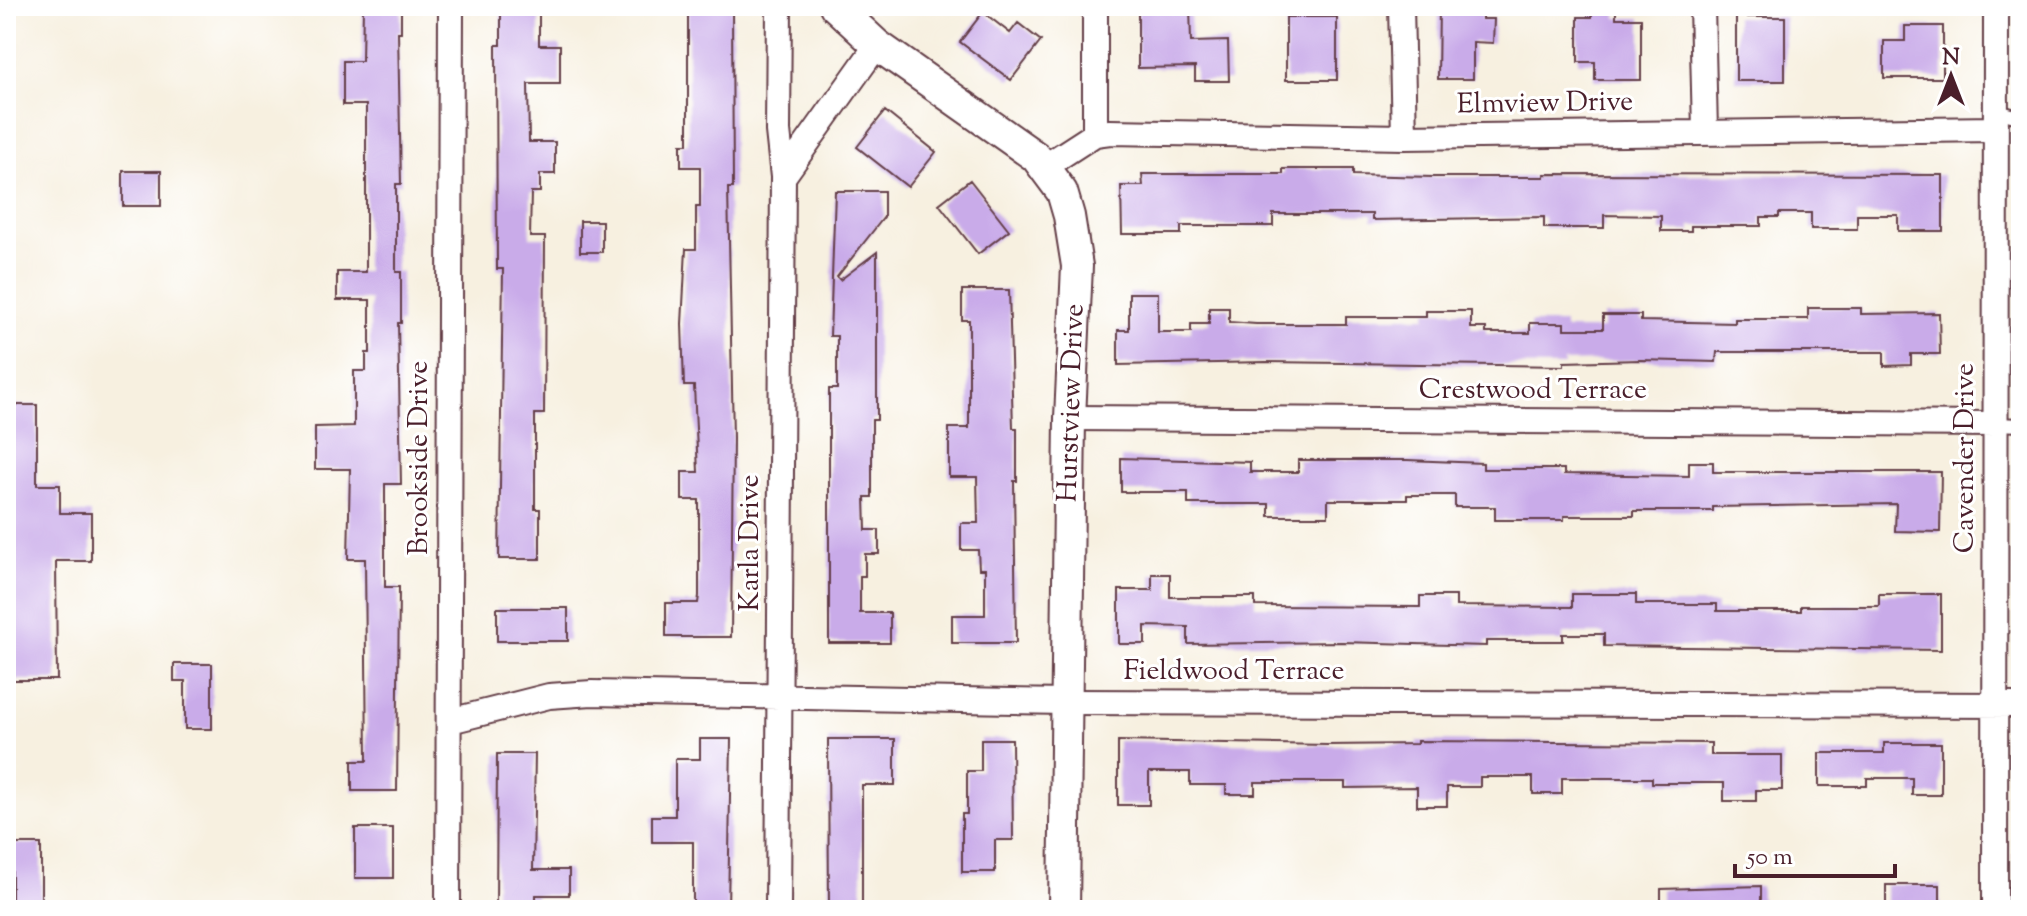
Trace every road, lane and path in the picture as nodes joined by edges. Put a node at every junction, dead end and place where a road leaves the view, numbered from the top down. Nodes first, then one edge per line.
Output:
1 (451, 6) edge
2 (779, 6) edge
3 (835, 6) edge
4 (1095, 6) edge
5 (1401, 6) edge
6 (1702, 6) edge
7 (1996, 6) edge
8 (877, 45) junction
9 (2021, 118) edge
10 (1995, 119) junction
11 (1705, 131) junction
12 (1095, 134) junction
13 (1404, 137) junction
14 (1044, 167) junction
15 (783, 177) junction
16 (1070, 418) junction
17 (1996, 424) junction
18 (2021, 425) edge
19 (780, 696) junction
20 (1066, 702) junction
21 (1995, 705) junction
22 (2021, 705) edge
23 (450, 721) junction
24 (448, 910) edge
25 (778, 910) edge
26 (1064, 910) edge
27 (1995, 910) edge

1 - 23 street, Brookside Drive
2 - 15 street, Karla Drive
3 - 8 street, Hurstview Drive
4 - 12 street
5 - 13 street
6 - 11 street
7 - 10 street, Cavender Drive
8 - 14 street, Hurstview Drive
8 - 15 street
9 - 10 lane
10 - 11 street, Elmview Drive
10 - 17 street, Cavender Drive
11 - 13 street, Elmview Drive
12 - 13 street, Elmview Drive
12 - 14 street
14 - 16 street, Hurstview Drive
15 - 19 street, Karla Drive
16 - 17 street, Crestwood Terrace
16 - 20 street, Hurstview Drive
17 - 18 lane
17 - 21 street, Cavender Drive
19 - 20 street, Fieldwood Terrace
19 - 23 street, Fieldwood Terrace
19 - 25 street, Karla Drive
20 - 21 street, Fieldwood Terrace
20 - 26 street, Hurstview Drive
21 - 22 street, Fieldwood Terrace
21 - 27 street, Cavender Drive
23 - 24 street, Brookside Drive

